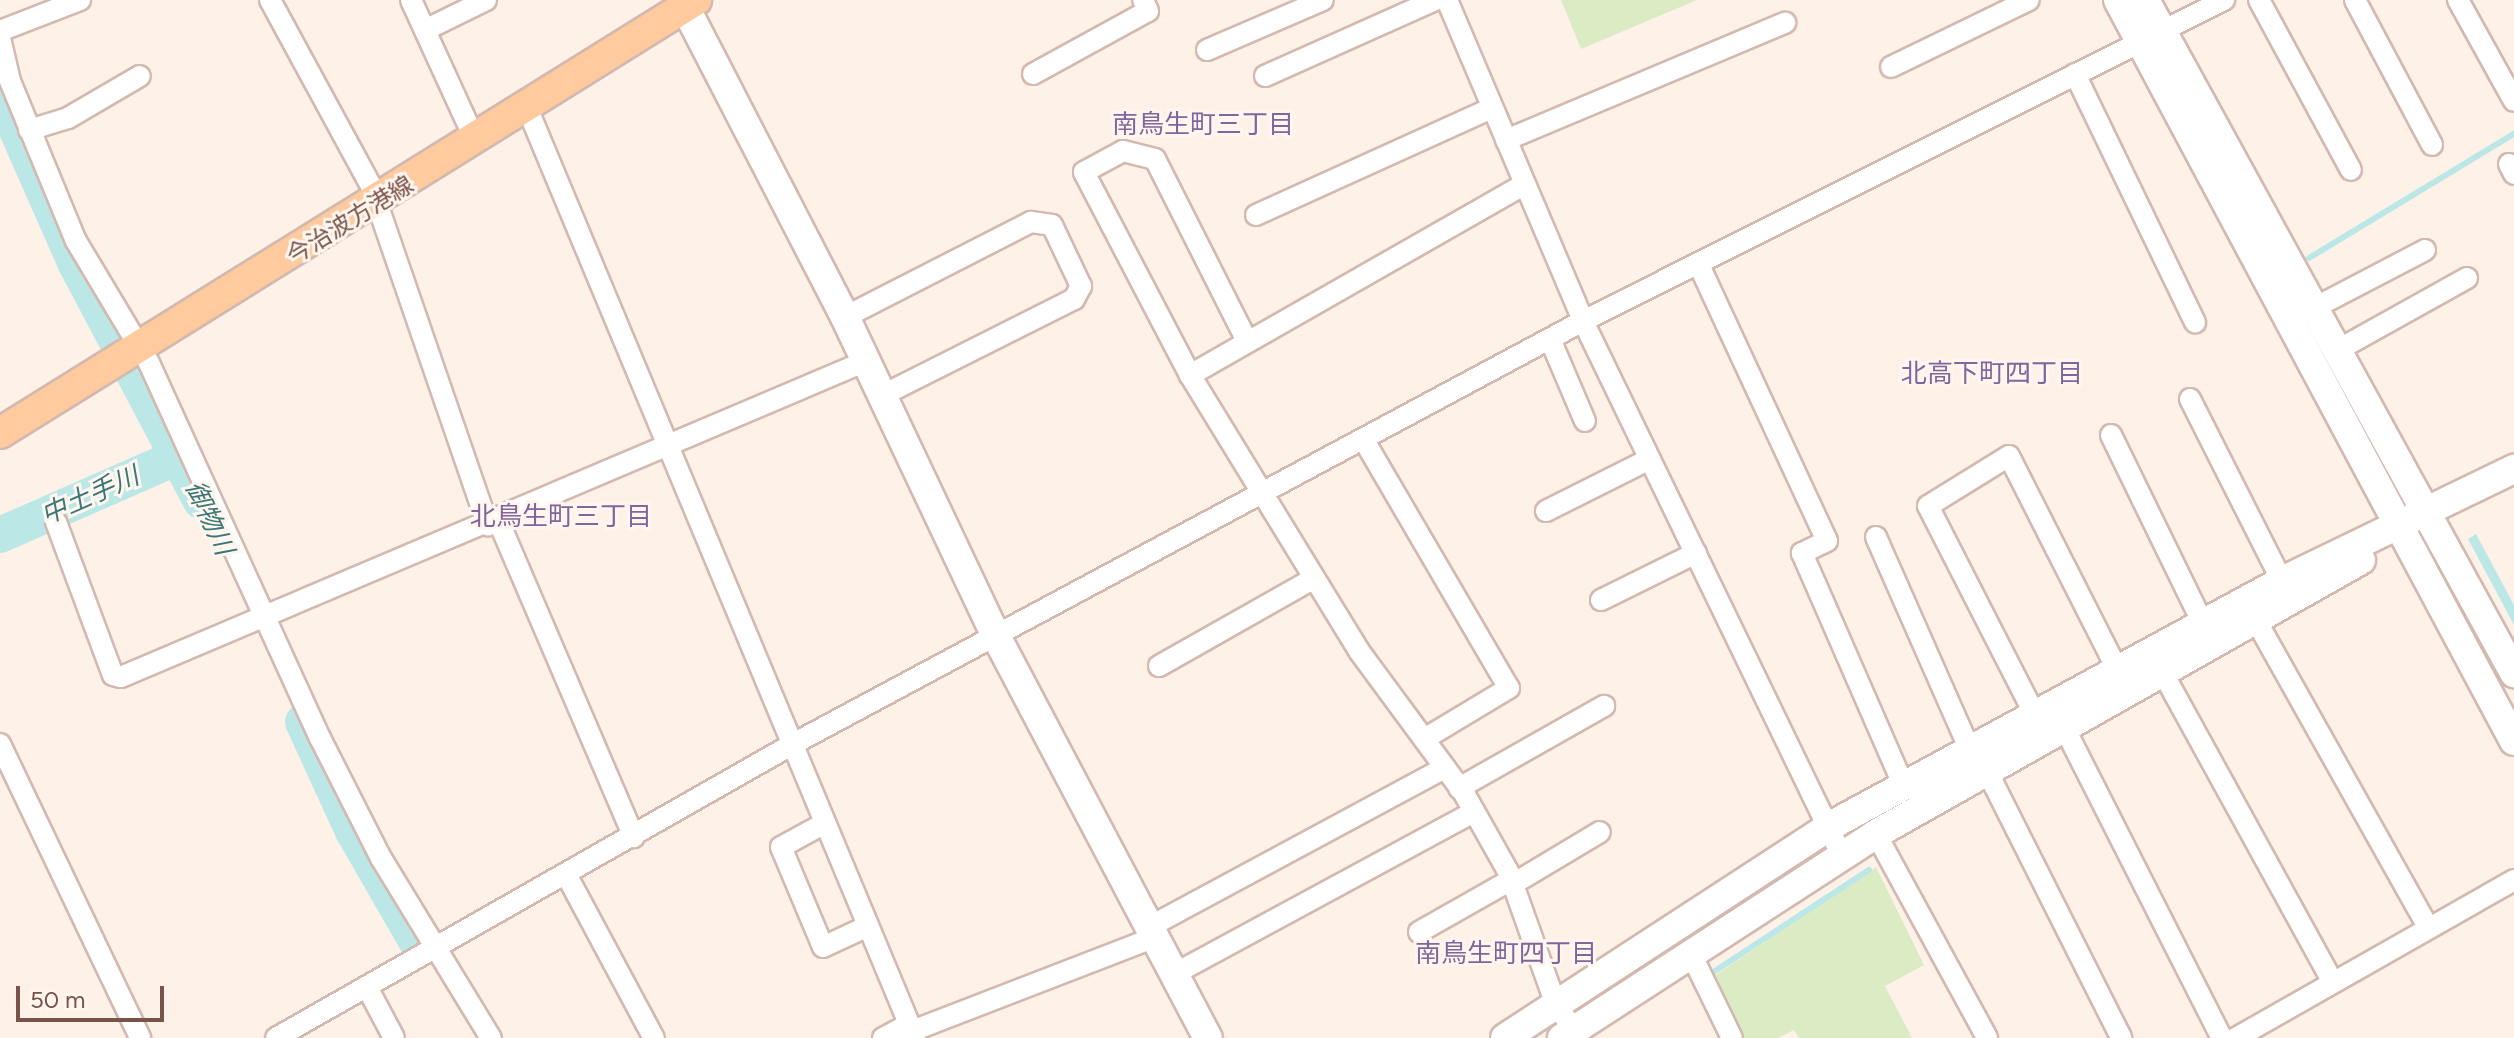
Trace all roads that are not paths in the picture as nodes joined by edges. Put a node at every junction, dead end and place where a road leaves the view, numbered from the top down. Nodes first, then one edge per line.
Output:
1 (80, 0) edge
2 (270, 0) edge
3 (411, 0) edge
4 (486, 0) edge
5 (1143, 0) edge
6 (1323, 0) edge
7 (1435, 0) edge
8 (1447, 0) edge
9 (2029, 0) edge
10 (2118, 0) edge
11 (2145, 0) edge
12 (2224, 0) edge
13 (2259, 0) edge
14 (2355, 0) edge
15 (2458, 0) edge
16 (688, 2) edge
17 (1785, 23) dead end
18 (425, 30) junction
19 (0, 31) edge
20 (2154, 33) junction
21 (0, 38) edge
22 (1207, 50) dead end
23 (1891, 67) dead end
24 (1033, 74) dead end
25 (2075, 74) junction
26 (140, 76) dead end
27 (1265, 76) dead end
28 (2514, 101) edge
29 (1492, 108) junction
30 (528, 110) junction
31 (29, 130) junction
32 (1506, 140) junction
33 (476, 142) junction
34 (2432, 145) dead end
35 (2351, 170) dead end
36 (1525, 184) junction
37 (378, 203) junction
38 (1256, 215) dead end
39 (2425, 250) dead end
40 (1698, 263) junction
41 (2467, 278) dead end
42 (2316, 307) junction
43 (845, 317) junction
44 (1583, 321) junction
45 (2195, 322) dead end
46 (1550, 339) junction
47 (1247, 341) junction
48 (139, 351) junction
49 (2336, 351) junction
50 (866, 361) junction
51 (1190, 375) junction
52 (883, 395) junction
53 (2190, 399) dead end
54 (1585, 421) dead end
55 (0, 433) edge
56 (2111, 435) dead end
57 (1365, 442) junction
58 (668, 449) junction
59 (1650, 459) junction
60 (2514, 469) edge
61 (1262, 499) junction
62 (1546, 511) dead end
63 (2424, 516) junction
64 (56, 522) dead end
65 (493, 522) junction
66 (2398, 532) junction
67 (1876, 537) dead end
68 (1696, 553) junction
69 (1313, 579) junction
70 (2282, 581) junction
71 (1601, 600) dead end
72 (269, 616) junction
73 (2203, 624) junction
74 (2258, 624) junction
75 (997, 638) junction
76 (1159, 666) dead end
77 (2118, 671) junction
78 (2514, 673) edge
79 (2164, 675) junction
80 (1604, 706) dead end
81 (2036, 717) junction
82 (2065, 729) junction
83 (1424, 739) junction
84 (2514, 741) edge
85 (0, 744) edge
86 (793, 744) junction
87 (1979, 762) junction
88 (1445, 768) junction
89 (1904, 787) junction
90 (1459, 788) junction
91 (1474, 812) junction
92 (825, 823) junction
93 (1830, 826) junction
94 (1600, 832) dead end
95 (1876, 834) junction
96 (634, 837) junction
97 (1842, 856) junction
98 (567, 876) junction
99 (2514, 880) edge
100 (1512, 882) junction
101 (868, 926) junction
102 (2428, 927) junction
103 (1154, 932) junction
104 (1419, 932) dead end
105 (440, 950) junction
106 (1691, 954) junction
107 (1176, 973) junction
108 (2333, 982) junction
109 (368, 989) junction
110 (1556, 1005) junction
111 (912, 1031) edge
112 (1568, 1034) edge
113 (140, 1038) edge
114 (276, 1038) edge
115 (394, 1038) edge
116 (491, 1038) edge
117 (654, 1038) edge
118 (883, 1038) edge
119 (1208, 1038) edge
120 (1505, 1038) edge
121 (1732, 1038) edge
122 (1987, 1038) edge
123 (2121, 1038) edge
124 (2222, 1038) edge
125 (2236, 1038) edge

1 - 19 street
2 - 37 street
3 - 18 street
4 - 18 street
5 - 24 street
6 - 22 street
7 - 27 street
8 - 29 street
9 - 23 street
10 - 20 street
11 - 20 street
12 - 20 street
13 - 35 street
14 - 34 street
15 - 28 street
16 - 30 main road, 今治波方港線
16 - 43 street
17 - 32 street
18 - 33 street
20 - 25 street
20 - 42 street
20 - 66 street
21 - 31 street
25 - 40 street
25 - 45 street
26 - 31 street
29 - 32 street
29 - 38 street
30 - 33 main road, 今治波方港線
30 - 58 street
31 - 48 street
32 - 36 street
33 - 37 main road, 今治波方港線
36 - 44 street
36 - 47 street
37 - 48 main road, 今治波方港線
37 - 65 street
39 - 42 street
40 - 44 street
40 - 89 street
41 - 49 street
42 - 49 street
43 - 50 street
43 - 52 street
44 - 46 street
44 - 59 street
46 - 54 street
46 - 57 street
47 - 51 street
47 - 51 street
48 - 55 main road, 今治波方港線
48 - 72 street
49 - 63 street
50 - 52 street
50 - 58 street
51 - 61 street
52 - 75 street
53 - 70 street
56 - 73 street
57 - 61 street
57 - 83 street
58 - 65 street
58 - 86 street
59 - 62 street
59 - 68 street
60 - 63 street
61 - 69 street
61 - 75 street
63 - 66 street
63 - 78 street
64 - 72 street
65 - 72 street
65 - 96 street
66 - 70 street
66 - 74 street
66 - 84 street
67 - 87 street
68 - 71 street
68 - 93 street
69 - 76 street
69 - 83 street
70 - 73 street
72 - 105 street
73 - 77 street
74 - 79 street
74 - 102 street
75 - 86 street
75 - 103 street
77 - 81 street
77 - 81 street
79 - 82 street
79 - 108 street
80 - 90 street
81 - 87 street
82 - 87 street
82 - 124 street
83 - 88 street
85 - 113 street
86 - 92 street
86 - 96 street
87 - 89 street
87 - 95 street
87 - 123 street
88 - 90 street
88 - 103 street
89 - 93 street
90 - 91 street
91 - 100 street
91 - 107 street
92 - 101 street
92 - 101 street
93 - 97 street
93 - 110 street
94 - 100 street
95 - 97 street
95 - 122 street
96 - 98 street
97 - 106 street
98 - 105 street
98 - 117 street
99 - 102 street
100 - 104 street
100 - 110 street
101 - 111 street
102 - 108 street
103 - 107 street
103 - 111 street
105 - 109 street
105 - 116 street
106 - 112 street
106 - 121 street
107 - 119 street
108 - 125 street
109 - 114 street
109 - 115 street
110 - 112 street
110 - 120 street
111 - 118 street

